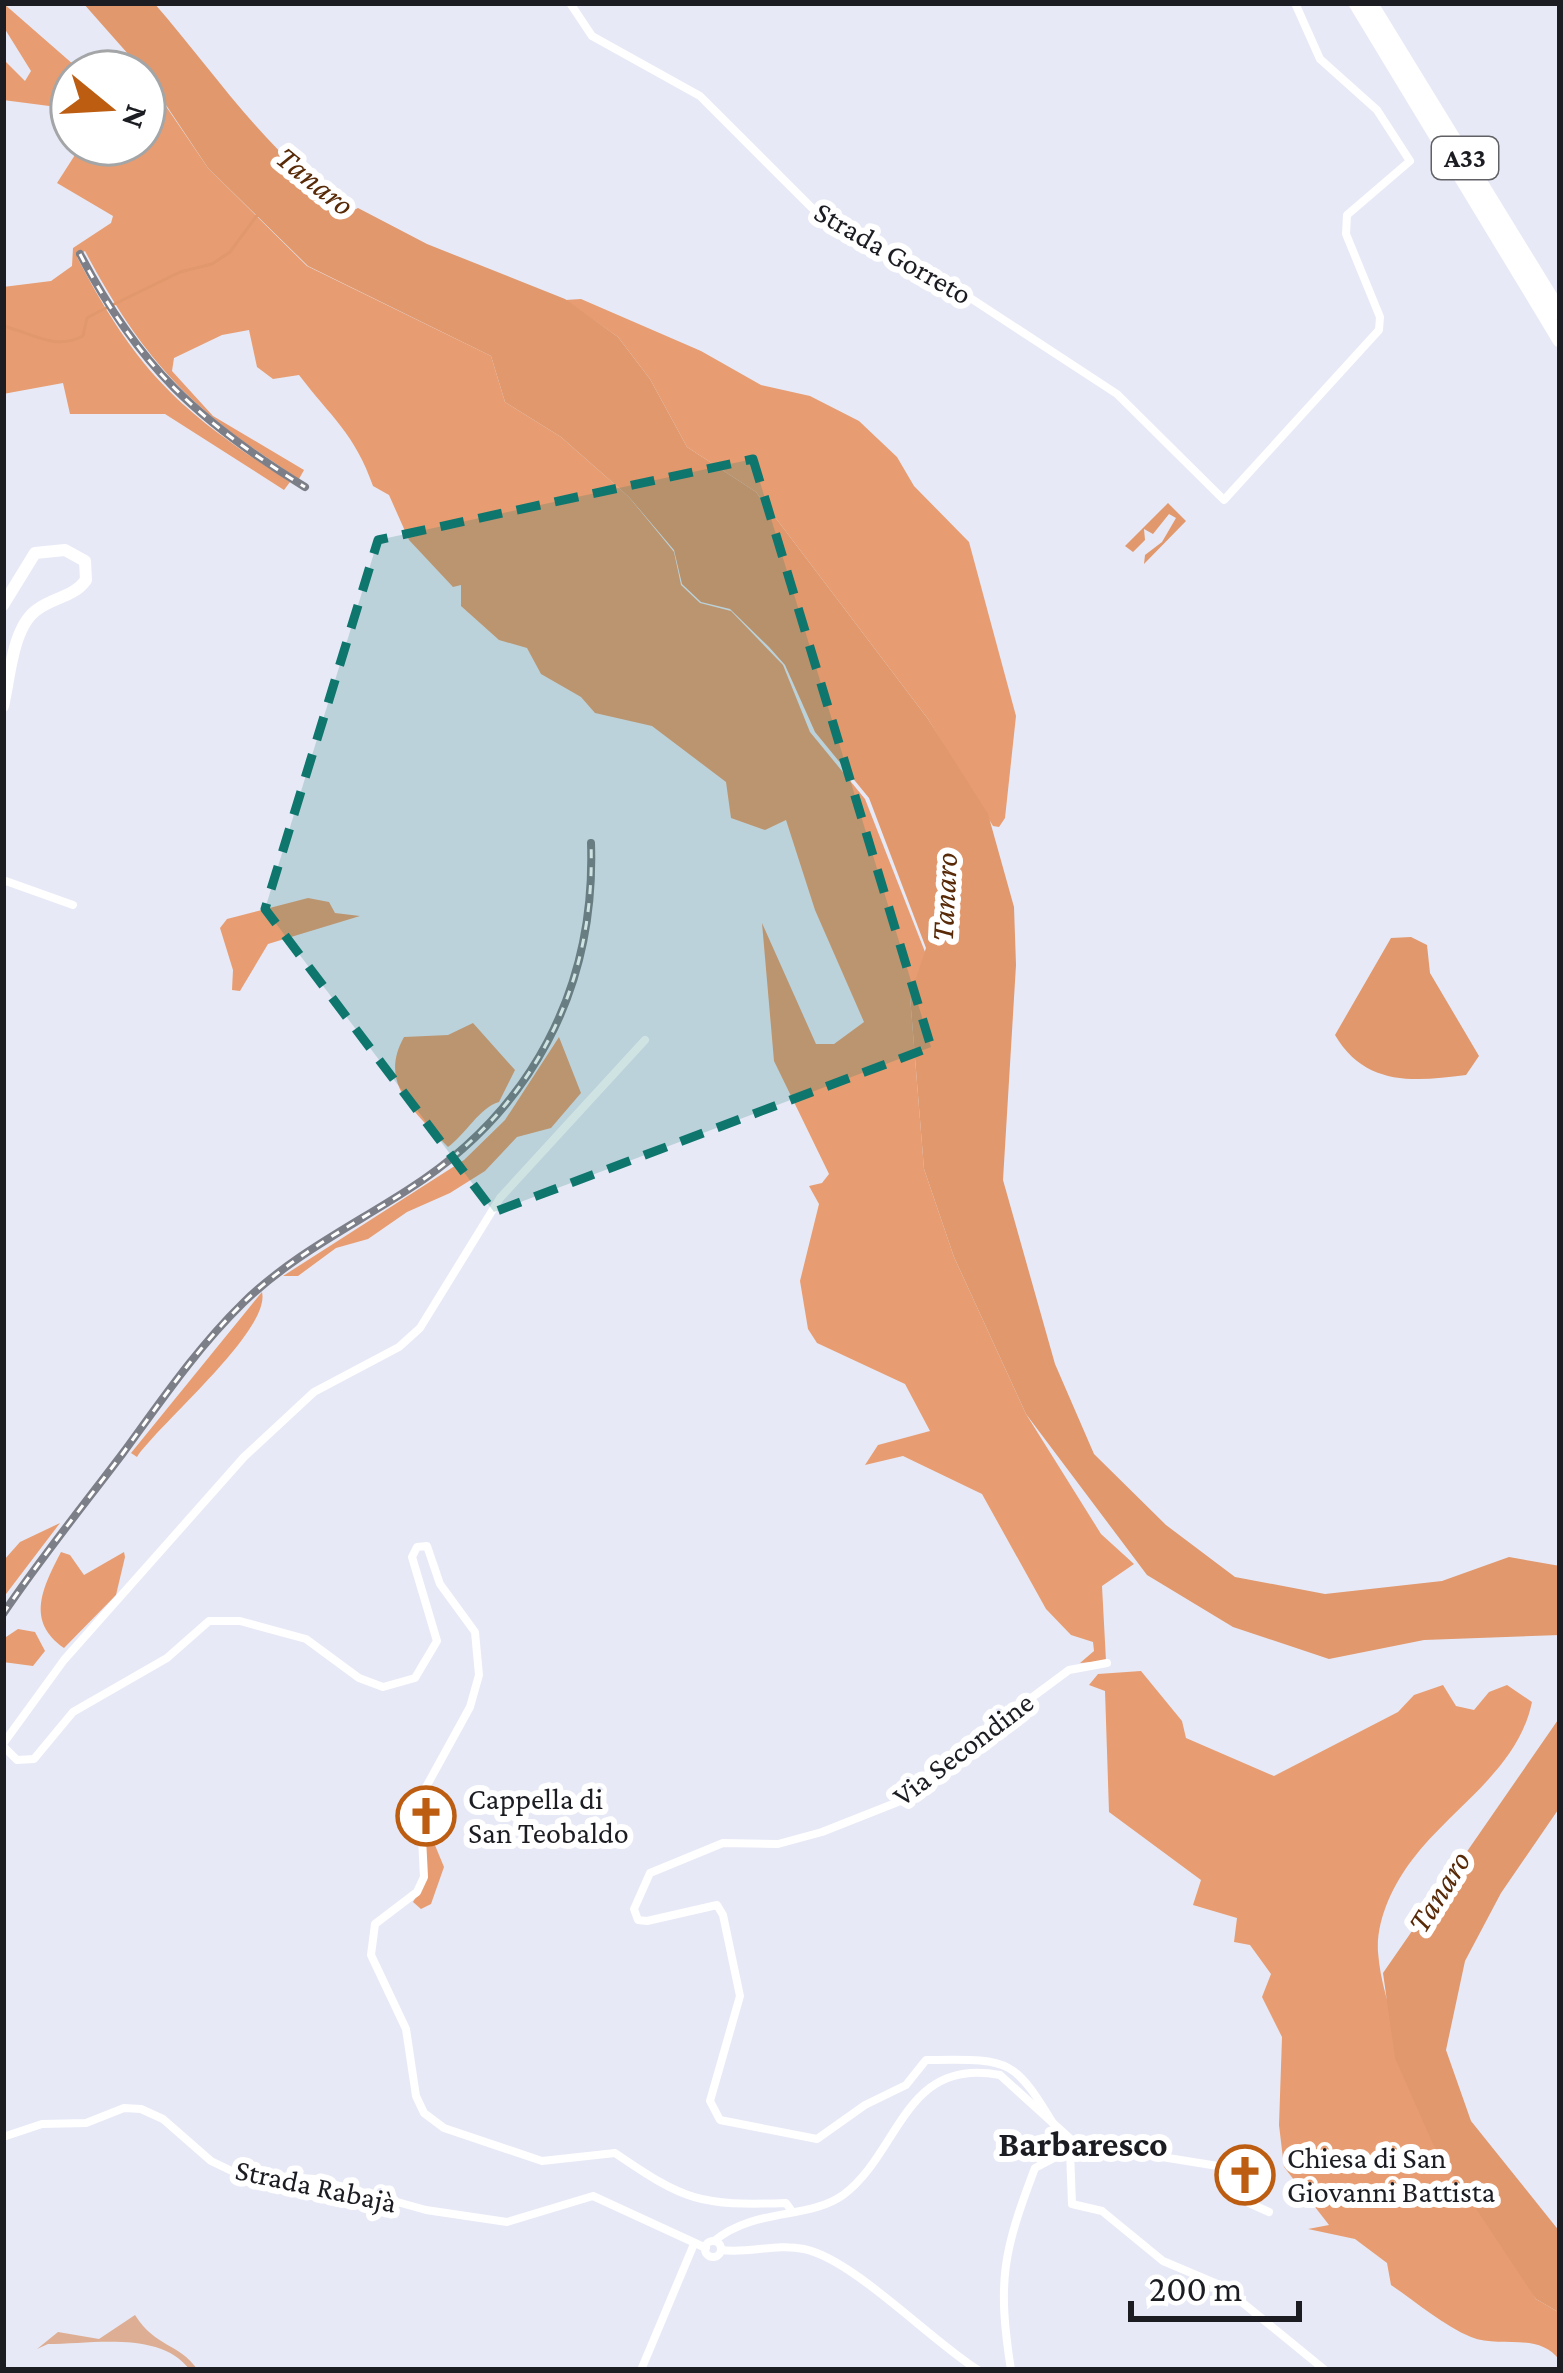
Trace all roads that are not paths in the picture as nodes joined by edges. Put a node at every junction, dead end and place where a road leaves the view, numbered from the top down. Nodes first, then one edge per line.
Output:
1 (570, 3) edge
2 (1295, 3) edge
3 (1357, 3) edge
4 (1370, 3) edge
5 (1380, 3) edge
6 (1560, 296) edge
7 (1560, 313) edge
8 (1560, 340) edge
9 (3, 605) edge
10 (3, 706) edge
11 (3, 880) edge
12 (73, 905) dead end
13 (645, 1040) dead end
14 (1107, 1663) dead end
15 (3, 1745) edge
16 (1057, 2130) junction
17 (3, 2137) edge
18 (1072, 2147) junction
19 (1250, 2165) dead end
20 (1228, 2170) junction
21 (791, 2210) junction
22 (1269, 2212) dead end
23 (694, 2244) junction
24 (715, 2246) junction
25 (641, 2370) edge
26 (978, 2370) edge
27 (1010, 2370) edge
28 (1325, 2370) edge

1 - 2 street, Strada Gorreto
3 - 8 highway
4 - 7 highway, A33
5 - 6 highway, A33
9 - 10 main road
11 - 12 street
13 - 15 street
14 - 16 street, Via Secondine
15 - 21 street
16 - 18 street
16 - 21 street
17 - 23 street, Strada Rabajà
18 - 20 street
18 - 27 street
18 - 28 street
19 - 20 street
20 - 22 street
21 - 24 street
23 - 24 street, Strada Rabajà
23 - 25 street
24 - 26 street, Strada Rabajà

